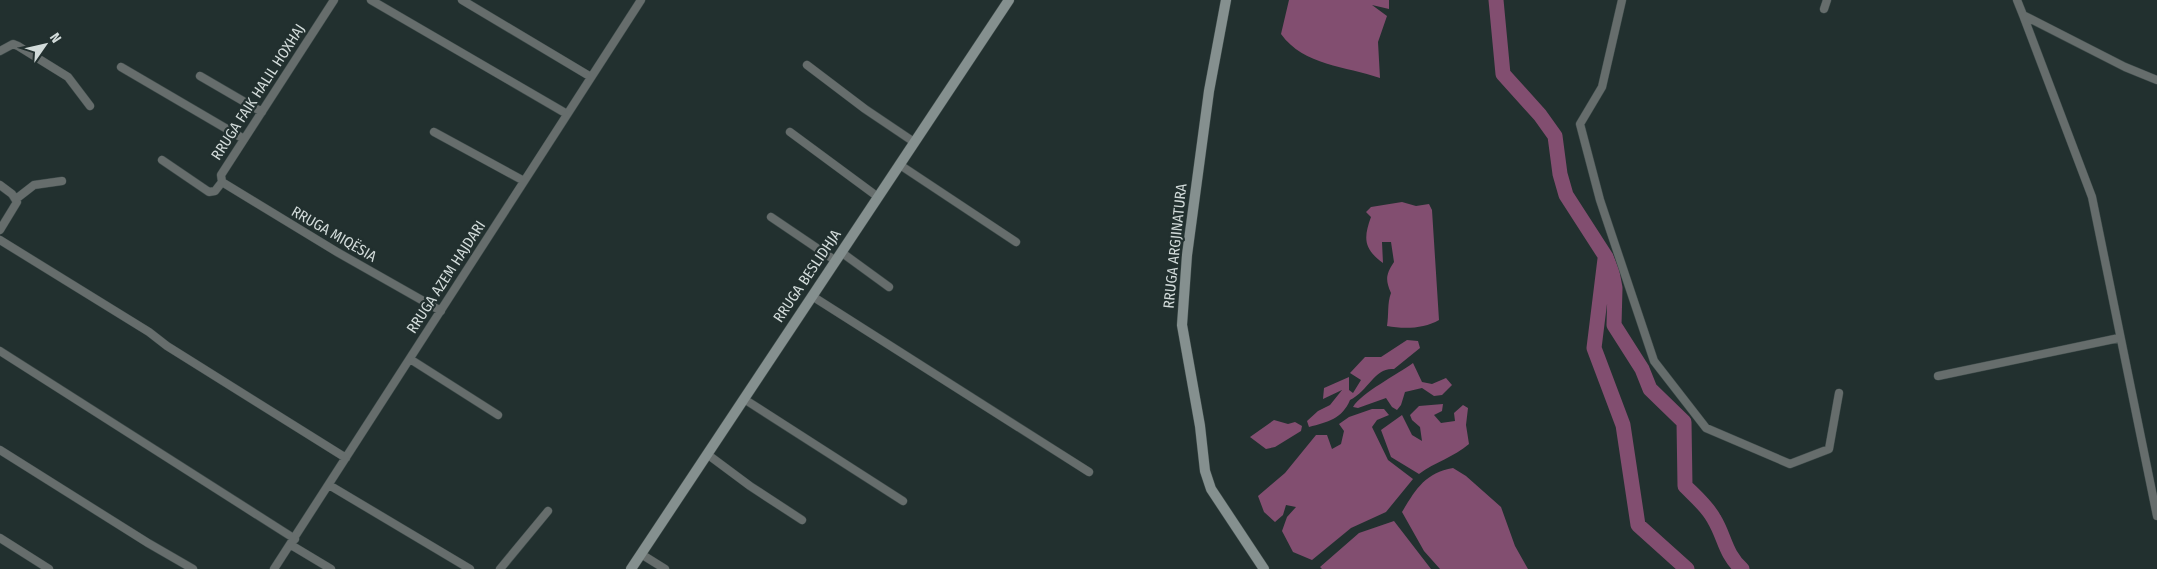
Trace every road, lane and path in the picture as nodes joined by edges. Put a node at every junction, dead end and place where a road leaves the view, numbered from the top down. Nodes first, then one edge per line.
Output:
1 (334, 0) edge
2 (371, 0) edge
3 (462, 0) edge
4 (640, 0) edge
5 (1009, 0) edge
6 (1226, 0) edge
7 (1622, 0) edge
8 (1827, 0) edge
9 (2017, 0) edge
10 (1824, 9) dead end
11 (2023, 15) junction
12 (0, 51) edge
13 (807, 65) dead end
14 (121, 67) dead end
15 (200, 76) dead end
16 (592, 77) junction
17 (2157, 80) edge
18 (90, 106) dead end
19 (262, 112) junction
20 (567, 114) junction
21 (434, 132) dead end
22 (790, 132) dead end
23 (244, 139) junction
24 (914, 142) junction
25 (162, 160) dead end
26 (900, 165) junction
27 (222, 178) junction
28 (62, 181) dead end
29 (524, 181) junction
30 (0, 185) edge
31 (878, 197) junction
32 (16, 199) junction
33 (771, 217) dead end
34 (0, 230) edge
35 (0, 240) edge
36 (1016, 242) dead end
37 (839, 256) junction
38 (888, 287) dead end
39 (812, 296) junction
40 (441, 311) junction
41 (2120, 338) junction
42 (0, 351) edge
43 (410, 359) junction
44 (1938, 376) dead end
45 (1839, 393) dead end
46 (744, 399) junction
47 (498, 415) dead end
48 (0, 450) edge
49 (707, 454) junction
50 (346, 458) junction
51 (1088, 472) dead end
52 (329, 485) junction
53 (903, 501) dead end
54 (548, 510) dead end
55 (2157, 516) edge
56 (802, 520) dead end
57 (0, 538) edge
58 (293, 542) junction
59 (641, 554) junction
60 (49, 569) edge
61 (193, 569) edge
62 (274, 569) edge
63 (331, 569) edge
64 (470, 569) edge
65 (500, 569) edge
66 (631, 569) edge
67 (664, 569) edge
68 (1264, 569) edge

1 - 19 street, RRUGA FAIK HALIL HOXHAJ
2 - 20 street
3 - 16 street
4 - 16 street, RRUGA AZEM HAJDARI
5 - 24 main road, RRUGA BESLIDHJA
6 - 68 main road, RRUGA ARGJINATURA
7 - 45 street
8 - 10 street
9 - 11 street
11 - 17 street
11 - 41 street
12 - 18 street
13 - 24 street
14 - 23 street
15 - 19 street
16 - 20 street, RRUGA AZEM HAJDARI
19 - 23 street, RRUGA FAIK HALIL HOXHAJ
20 - 29 street, RRUGA AZEM HAJDARI
21 - 29 street
22 - 31 street
23 - 27 street, RRUGA FAIK HALIL HOXHAJ
24 - 26 main road, RRUGA BESLIDHJA
25 - 27 street
26 - 31 main road, RRUGA BESLIDHJA
26 - 36 street
27 - 40 street, RRUGA MIQËSIA
28 - 32 street
29 - 40 street, RRUGA AZEM HAJDARI
30 - 32 street
31 - 37 main road, RRUGA BESLIDHJA
32 - 34 street
33 - 37 street
35 - 50 street
37 - 38 street
37 - 39 main road, RRUGA BESLIDHJA
39 - 46 main road, RRUGA BESLIDHJA
39 - 51 street
40 - 43 street, RRUGA AZEM HAJDARI
41 - 44 street
41 - 55 street
42 - 58 street
43 - 47 street
43 - 50 street, RRUGA AZEM HAJDARI
46 - 49 main road, RRUGA BESLIDHJA
46 - 53 street
48 - 61 street
49 - 56 street
49 - 59 main road, RRUGA BESLIDHJA
50 - 52 street, RRUGA AZEM HAJDARI
52 - 58 street, RRUGA AZEM HAJDARI
52 - 64 street
54 - 65 street
57 - 60 street
58 - 62 street, RRUGA AZEM HAJDARI
58 - 63 street
59 - 66 main road, RRUGA BESLIDHJA
59 - 67 street

